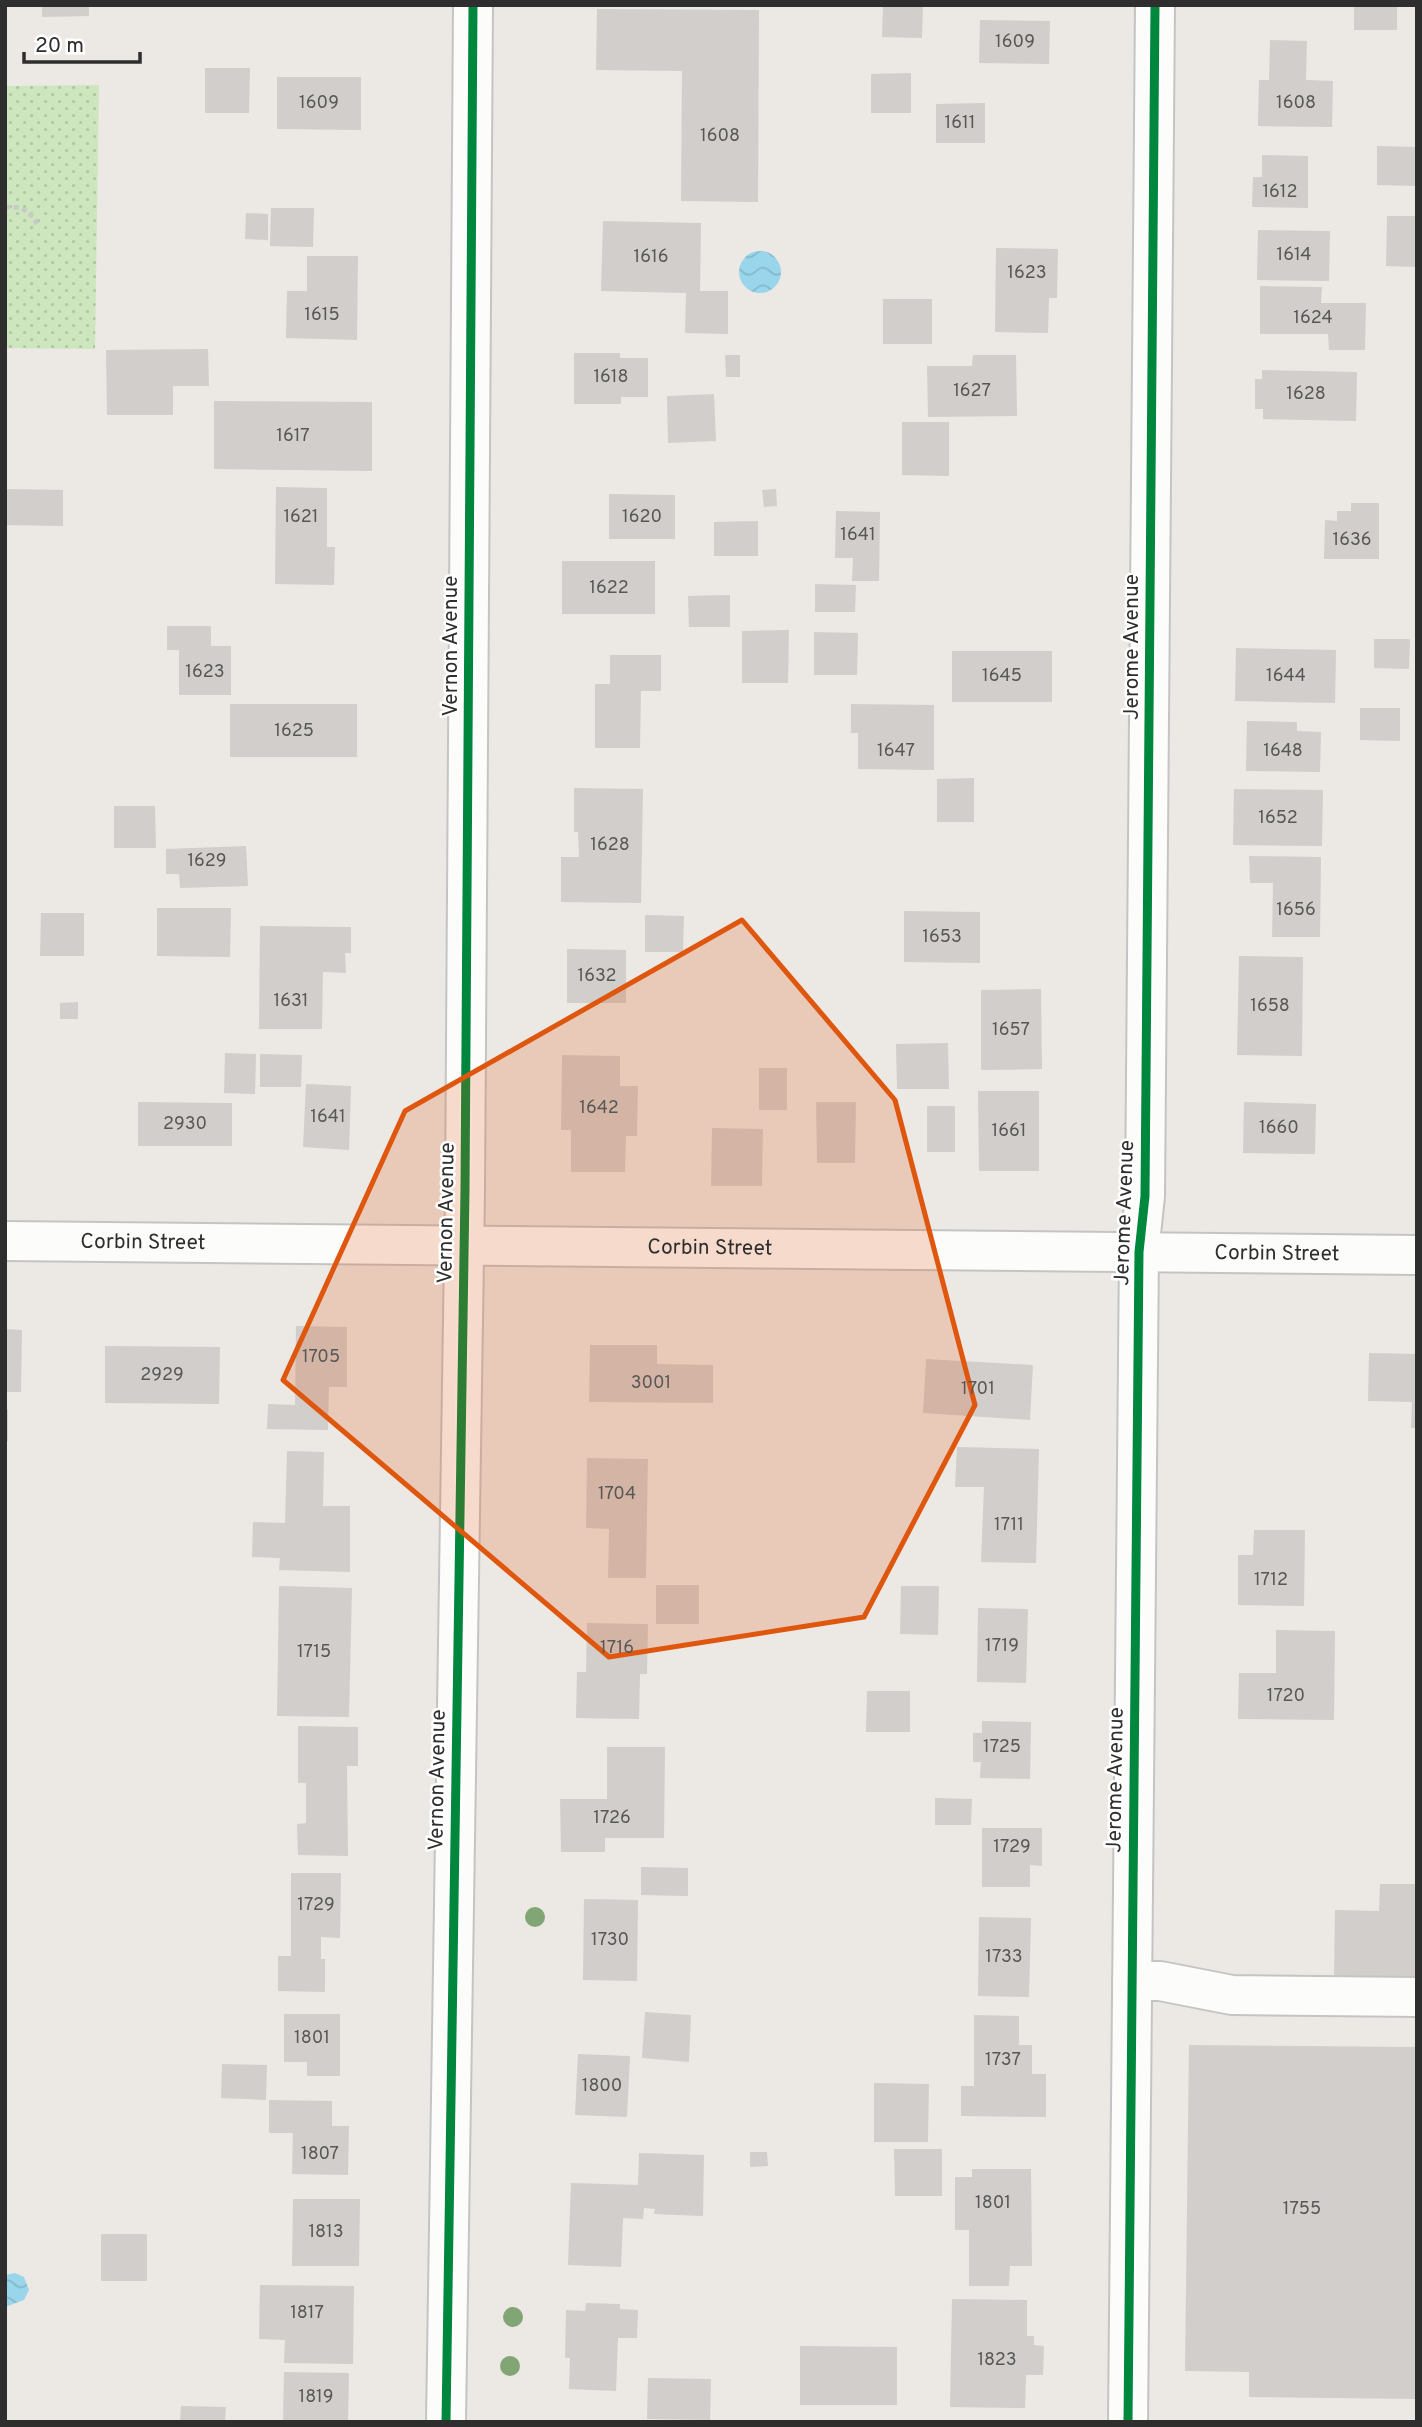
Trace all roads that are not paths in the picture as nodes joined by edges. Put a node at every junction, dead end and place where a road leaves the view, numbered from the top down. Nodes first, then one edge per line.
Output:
1 (473, 5) edge
2 (1155, 5) edge
3 (5, 1241) edge
4 (464, 1244) junction
5 (1139, 1252) junction
6 (1417, 1255) edge
7 (1132, 1981) junction
8 (1417, 1997) edge
9 (446, 2422) edge
10 (1128, 2422) edge

1 - 4 street, Vernon Avenue
2 - 5 street, Jerome Avenue
3 - 4 street, Corbin Street
4 - 5 street, Corbin Street
4 - 9 street, Vernon Avenue
5 - 6 street, Corbin Street
5 - 7 street, Jerome Avenue
7 - 8 street
7 - 10 street, Jerome Avenue

